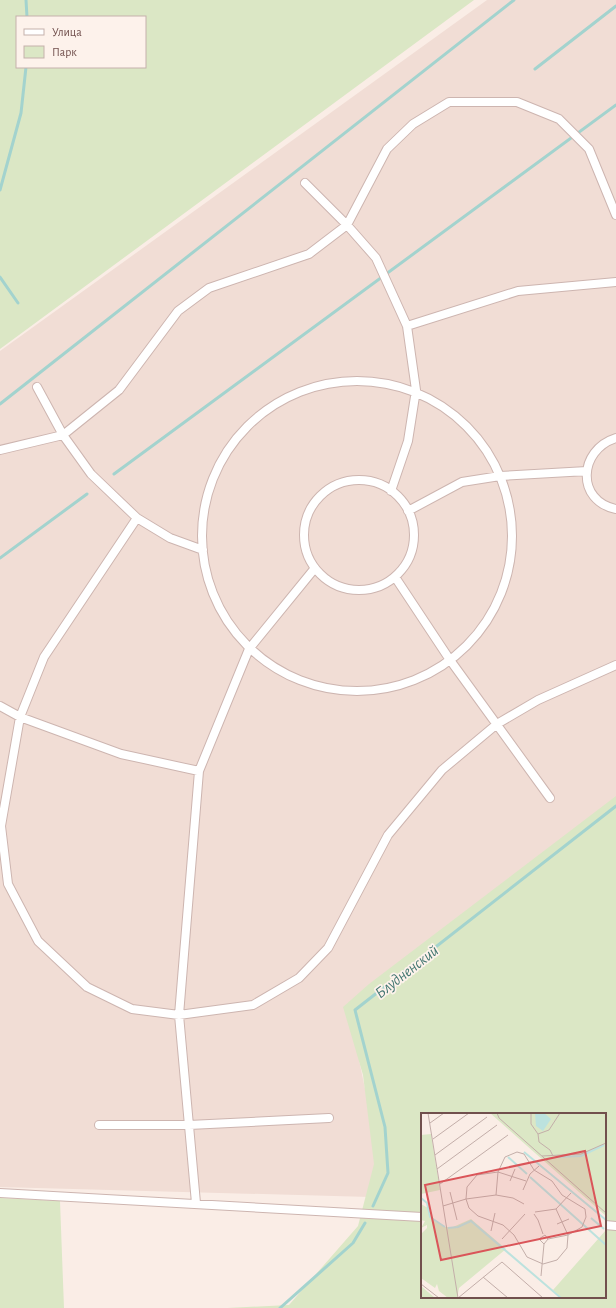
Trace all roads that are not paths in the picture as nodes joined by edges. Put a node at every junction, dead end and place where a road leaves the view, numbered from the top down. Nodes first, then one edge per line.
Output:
1 (305, 183) dead end
2 (616, 215) edge
3 (347, 225) junction
4 (616, 282) edge
5 (407, 326) junction
6 (37, 387) dead end
7 (416, 390) junction
8 (63, 435) junction
9 (616, 438) edge
10 (0, 450) edge
11 (587, 471) junction
12 (500, 476) junction
13 (391, 491) junction
14 (616, 509) edge
15 (408, 511) junction
16 (137, 518) junction
17 (203, 550) junction
18 (315, 568) junction
19 (395, 577) junction
20 (249, 649) junction
21 (450, 660) junction
22 (616, 665) edge
23 (0, 706) edge
24 (20, 717) junction
25 (497, 724) junction
26 (199, 771) junction
27 (550, 798) dead end
28 (179, 1015) junction
29 (329, 1118) dead end
30 (98, 1124) dead end
31 (189, 1125) junction
32 (0, 1192) edge
33 (196, 1203) junction
34 (421, 1217) edge
35 (606, 1225) edge
36 (616, 1226) edge

1 - 3 street
2 - 3 street
3 - 5 street
3 - 8 street
4 - 5 street
5 - 7 street
6 - 8 street
7 - 12 street
7 - 13 street
7 - 17 street
8 - 10 street
8 - 16 street
9 - 11 street
11 - 12 street
11 - 14 street
12 - 15 street
12 - 21 street
13 - 15 street
13 - 18 street
15 - 19 street
16 - 17 street
16 - 24 street
17 - 20 street
18 - 19 street
18 - 20 street
19 - 21 street
20 - 21 street
20 - 26 street
21 - 25 street
22 - 25 street
23 - 24 street
24 - 26 street
24 - 28 street
25 - 27 street
25 - 28 street
26 - 28 street
28 - 31 street
29 - 31 street
30 - 31 street
31 - 33 street
32 - 33 street
33 - 34 street
35 - 36 street

